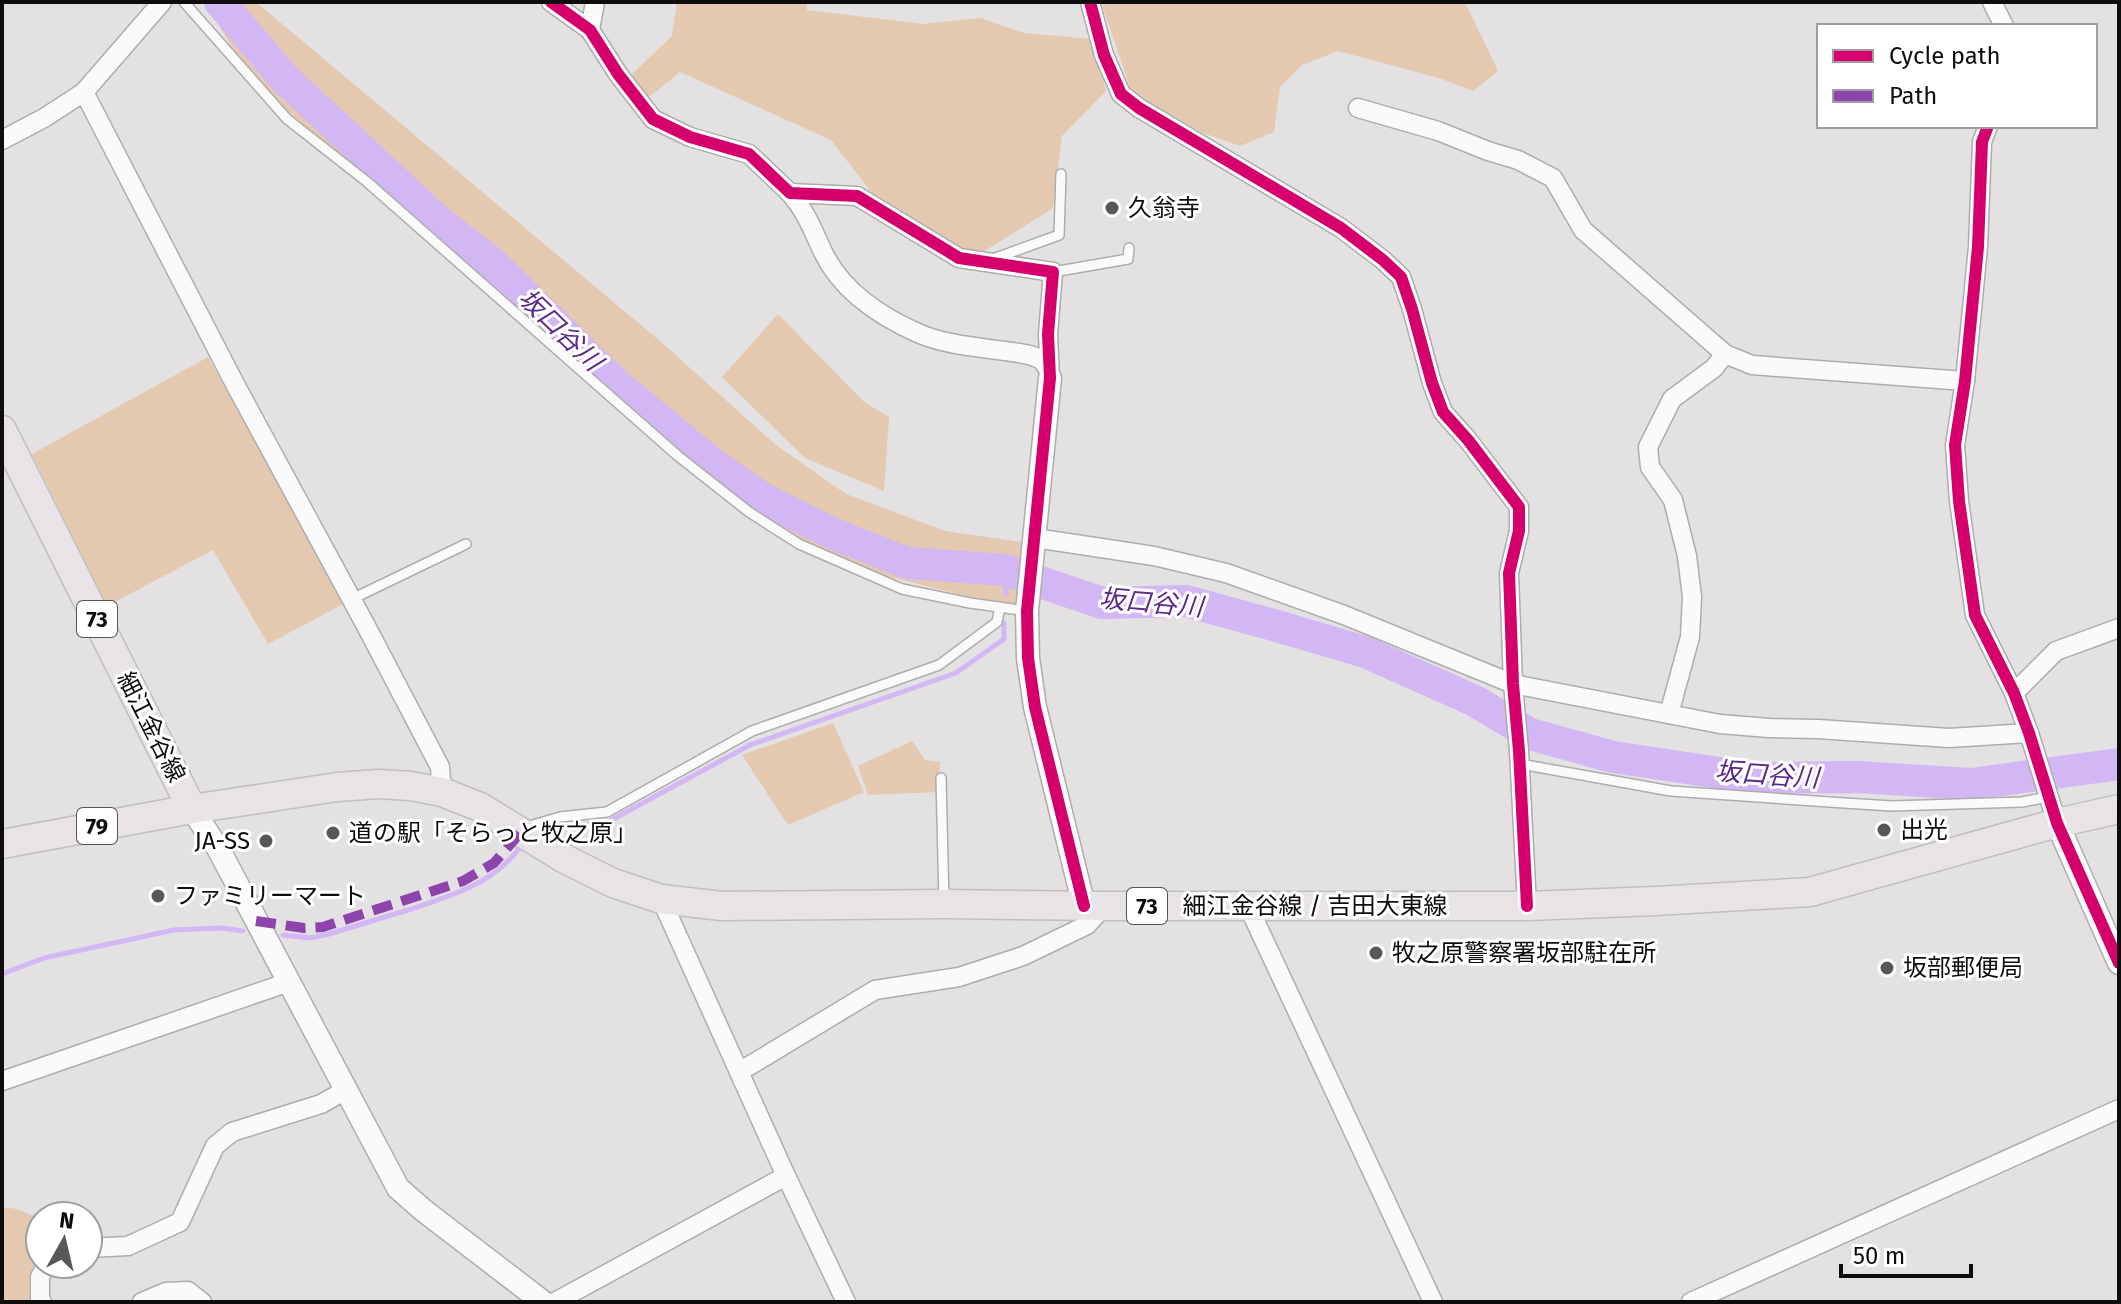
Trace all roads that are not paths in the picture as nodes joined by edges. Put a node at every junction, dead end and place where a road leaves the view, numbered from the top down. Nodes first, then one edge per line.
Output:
1 (162, 2) edge
2 (184, 2) edge
3 (551, 2) edge
4 (595, 2) edge
5 (1090, 2) edge
6 (1992, 2) edge
7 (2003, 24) edge
8 (590, 30) junction
9 (84, 92) junction
10 (1358, 108) dead end
11 (1987, 128) edge
12 (2, 140) edge
13 (1061, 174) dead end
14 (790, 193) junction
15 (1129, 248) dead end
16 (986, 262) junction
17 (1053, 272) junction
18 (1725, 354) junction
19 (1050, 378) junction
20 (1965, 381) junction
21 (2, 430) edge
22 (1035, 542) junction
23 (466, 544) dead end
24 (352, 599) junction
25 (1028, 605) junction
26 (1000, 607) junction
27 (2119, 628) edge
28 (1513, 684) junction
29 (2014, 693) junction
30 (1669, 714) junction
31 (2029, 733) junction
32 (1519, 758) junction
33 (941, 778) dead end
34 (442, 792) junction
35 (2047, 794) junction
36 (192, 809) junction
37 (2119, 809) edge
38 (2057, 823) junction
39 (521, 832) junction
40 (2, 844) edge
41 (661, 899) junction
42 (944, 904) junction
43 (1094, 906) junction
44 (1248, 906) junction
45 (1527, 906) junction
46 (2119, 963) edge
47 (289, 982) junction
48 (739, 1072) junction
49 (2, 1081) edge
50 (346, 1090) junction
51 (2119, 1109) edge
52 (786, 1176) junction
53 (104, 1247) edge
54 (40, 1280) edge
55 (42, 1302) edge
56 (142, 1302) edge
57 (202, 1302) edge
58 (543, 1302) edge
59 (555, 1302) edge
60 (846, 1302) edge
61 (1433, 1302) edge
62 (1691, 1302) edge

1 - 9 street
2 - 26 lane
3 - 8 street
4 - 8 street
5 - 28 street
6 - 7 street
8 - 14 street
9 - 12 street
9 - 24 street
10 - 18 street
11 - 20 street
13 - 16 lane
14 - 16 street
14 - 19 street
15 - 17 lane
16 - 17 street
17 - 19 street
18 - 20 street
18 - 30 street
19 - 22 street
20 - 29 street
21 - 36 main road, 細江金谷線 / 73
22 - 25 street
22 - 28 street
23 - 24 lane
24 - 34 street
25 - 26 lane
25 - 43 street
26 - 39 lane
27 - 29 street
28 - 30 street
28 - 32 street
29 - 31 street
30 - 31 street
31 - 35 street
32 - 35 lane
32 - 45 street
33 - 42 lane
34 - 36 main road, 細江金谷線 / 吉田大東線 / 73
34 - 39 main road, 細江金谷線 / 吉田大東線 / 73
35 - 38 street
36 - 40 main road, 79
36 - 47 street
37 - 38 main road, 細江金谷線 / 吉田大東線 / 73
38 - 45 main road, 細江金谷線 / 吉田大東線 / 73
38 - 46 street
39 - 41 main road, 細江金谷線 / 吉田大東線 / 73
41 - 42 main road, 細江金谷線 / 吉田大東線 / 73
41 - 48 street
42 - 43 main road, 細江金谷線 / 吉田大東線 / 73
43 - 44 main road, 細江金谷線 / 吉田大東線 / 73
43 - 48 street
44 - 45 main road, 細江金谷線 / 吉田大東線 / 73
44 - 61 street
47 - 49 street
47 - 50 street
48 - 52 street
50 - 53 street
50 - 58 street
51 - 62 street
52 - 59 street
52 - 60 street
54 - 55 street
56 - 57 street

